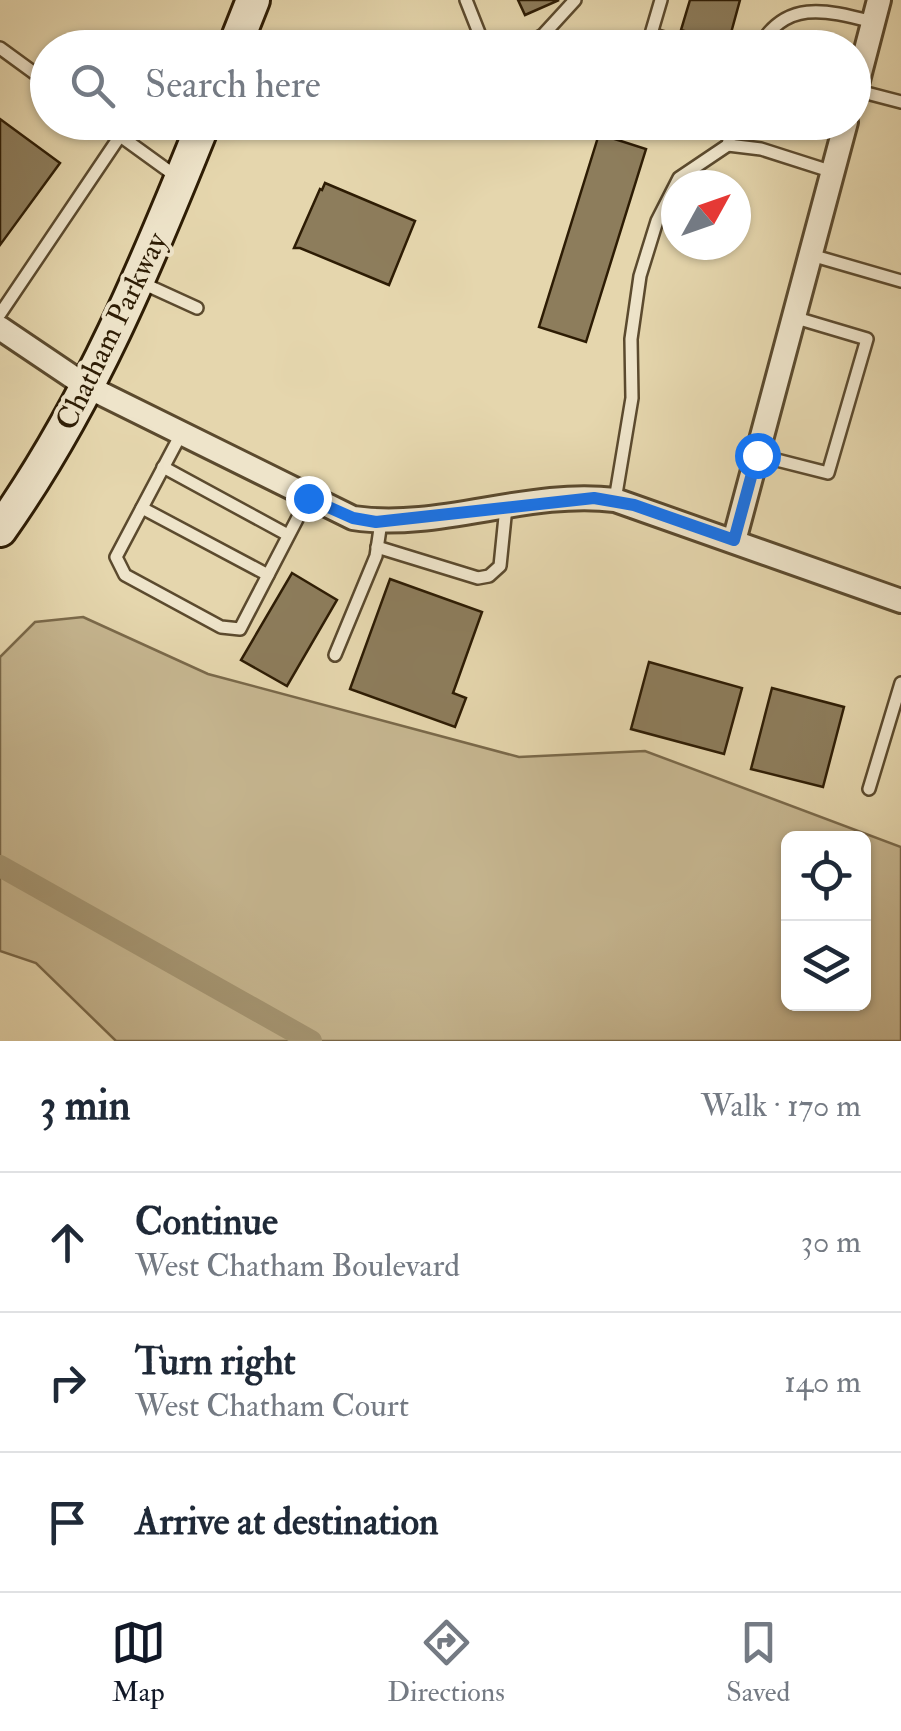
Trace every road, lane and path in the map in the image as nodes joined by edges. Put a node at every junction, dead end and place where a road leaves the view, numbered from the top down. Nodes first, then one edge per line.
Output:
1 (253, 0) edge
2 (466, 0) edge
3 (575, 0) edge
4 (661, 0) edge
5 (793, 6) edge
6 (876, 11) edge
7 (241, 30) edge
8 (478, 30) edge
9 (548, 30) edge
10 (652, 30) edge
11 (767, 30) edge
12 (0, 48) edge
13 (30, 70) edge
14 (871, 96) edge
15 (901, 102) edge
16 (117, 140) edge
17 (126, 140) edge
18 (197, 140) edge
19 (729, 140) edge
20 (841, 140) edge
21 (728, 145) junction
22 (833, 172) junction
23 (181, 179) junction
24 (811, 255) junction
25 (901, 281) edge
26 (140, 282) junction
27 (197, 308) dead end
28 (0, 314) edge
29 (793, 317) junction
30 (0, 328) edge
31 (86, 386) junction
32 (180, 434) junction
33 (757, 455) junction
34 (163, 467) junction
35 (308, 498) junction
36 (615, 500) junction
37 (506, 507) junction
38 (142, 508) junction
39 (382, 522) junction
40 (0, 530) edge
41 (288, 535) junction
42 (734, 540) junction
43 (377, 548) junction
44 (268, 575) junction
45 (901, 601) edge
46 (335, 655) dead end
47 (901, 683) edge
48 (869, 789) dead end

1 - 7 main road
2 - 8 lane
3 - 9 lane
4 - 10 lane
5 - 6 lane
5 - 11 lane
12 - 13 lane
14 - 15 lane
16 - 28 lane
17 - 23 lane
18 - 23 main road, Chatham Parkway
19 - 21 lane
20 - 22 street
21 - 22 lane
21 - 36 lane
22 - 24 street
23 - 26 main road, Chatham Parkway
24 - 25 lane
24 - 29 street
26 - 27 lane
26 - 31 main road, Chatham Parkway
29 - 33 street
29 - 33 lane
30 - 31 street
31 - 32 street
31 - 40 main road, Chatham Parkway
32 - 34 lane
32 - 35 street
33 - 42 street
34 - 38 lane
34 - 41 lane
35 - 39 street
35 - 41 lane
36 - 37 street
36 - 42 street
37 - 39 street
37 - 43 lane
38 - 44 lane
38 - 44 lane
39 - 43 lane
41 - 44 lane
42 - 45 street
43 - 46 lane
47 - 48 lane

